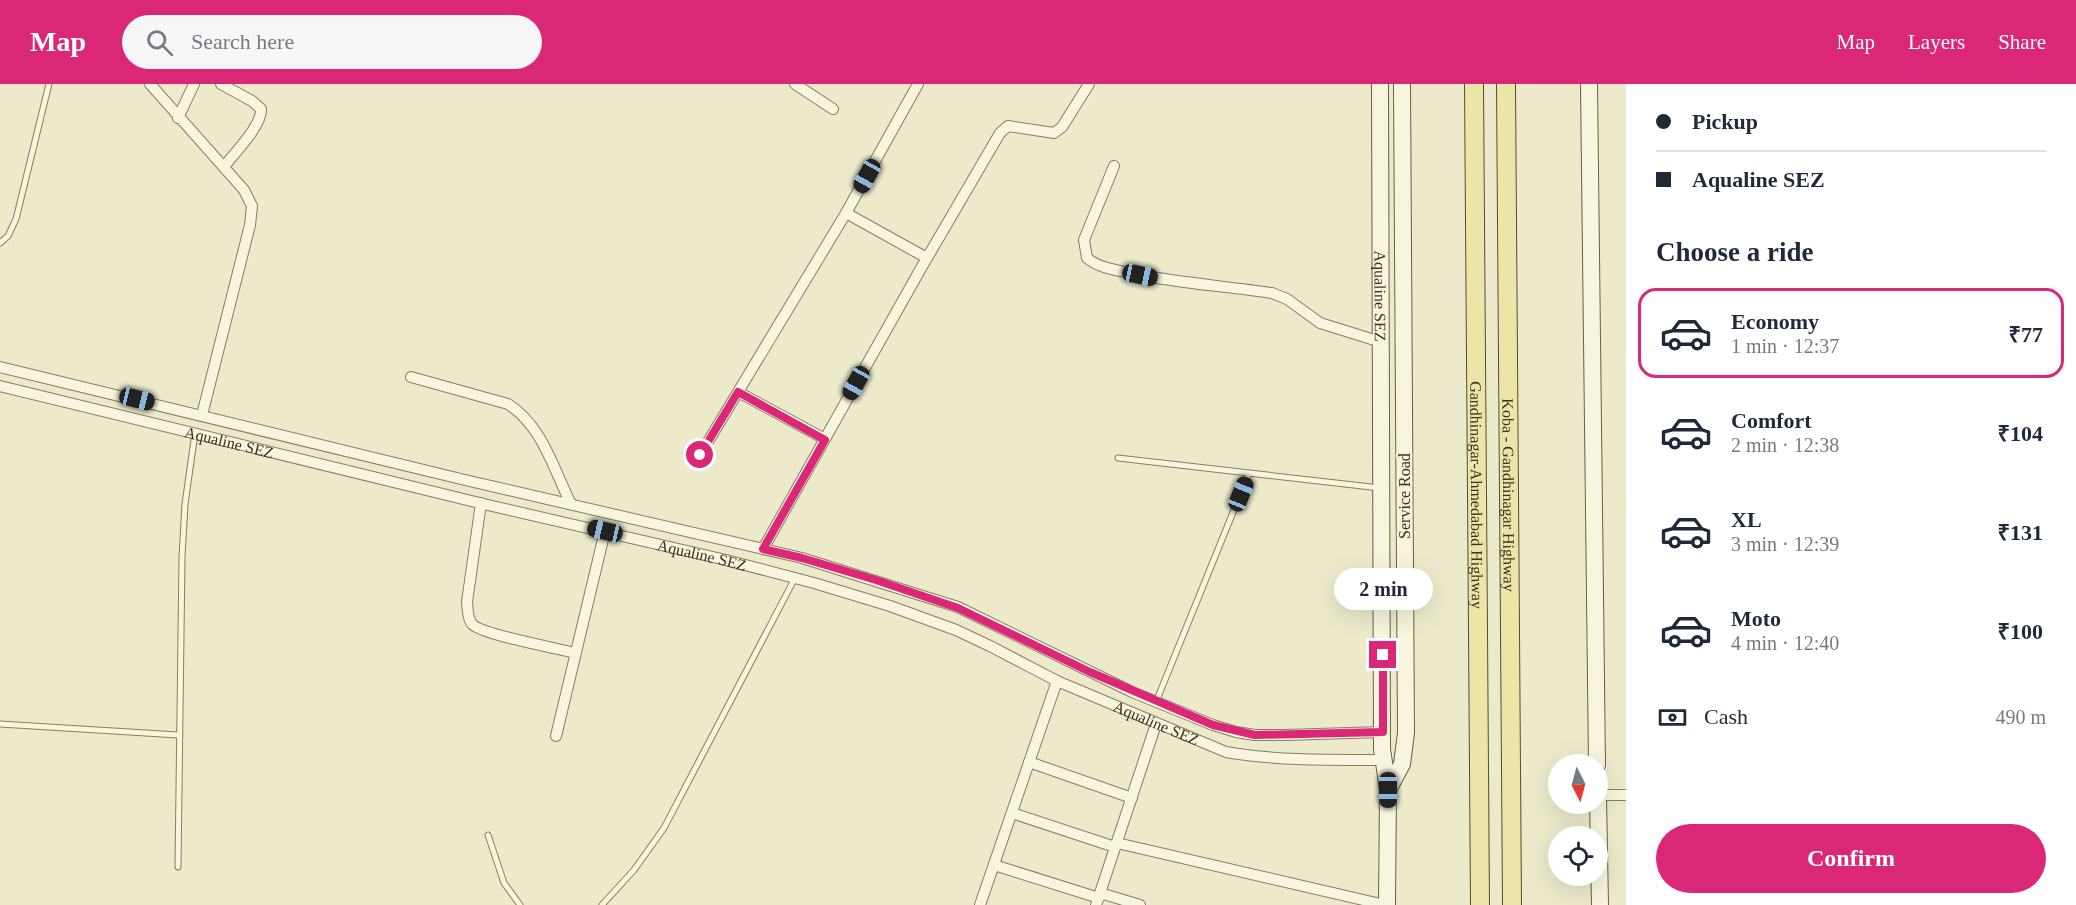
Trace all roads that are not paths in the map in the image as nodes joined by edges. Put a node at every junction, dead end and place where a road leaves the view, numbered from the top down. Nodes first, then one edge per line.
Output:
1 (49, 84) edge
2 (150, 84) edge
3 (194, 84) edge
4 (221, 84) edge
5 (795, 84) edge
6 (918, 84) edge
7 (1089, 84) edge
8 (1380, 84) edge
9 (1402, 84) edge
10 (1474, 84) edge
11 (1506, 84) edge
12 (1589, 84) edge
13 (833, 109) dead end
14 (178, 118) junction
15 (1114, 166) dead end
16 (224, 167) junction
17 (846, 213) junction
18 (0, 243) edge
19 (927, 258) junction
20 (1381, 342) junction
21 (0, 367) edge
22 (411, 377) dead end
23 (0, 386) edge
24 (738, 392) junction
25 (202, 415) junction
26 (195, 433) junction
27 (825, 440) junction
28 (700, 455) dead end
29 (1118, 458) dead end
30 (1249, 473) junction
31 (1382, 488) junction
32 (481, 503) junction
33 (571, 504) junction
34 (605, 531) junction
35 (763, 549) junction
36 (795, 578) junction
37 (575, 653) junction
38 (1057, 681) junction
39 (1156, 702) junction
40 (0, 724) edge
41 (1156, 724) junction
42 (1383, 732) junction
43 (178, 735) junction
44 (556, 736) dead end
45 (1597, 754) edge
46 (1383, 760) junction
47 (1029, 762) junction
48 (1388, 790) junction
49 (1626, 795) edge
50 (1608, 796) edge
51 (1132, 798) junction
52 (1012, 813) junction
53 (1598, 814) edge
54 (488, 835) dead end
55 (1116, 845) junction
56 (994, 865) junction
57 (178, 867) dead end
58 (1327, 893) junction
59 (1098, 898) edge
60 (520, 905) edge
61 (602, 905) edge
62 (980, 905) edge
63 (1140, 905) edge
64 (1323, 905) edge
65 (1386, 905) edge
66 (1480, 905) edge
67 (1512, 905) edge
68 (1600, 905) edge

1 - 18 lane
2 - 14 street
3 - 14 street
4 - 16 street
5 - 13 street
6 - 17 street
7 - 19 street
8 - 20 street, Aqualine SEZ
9 - 48 street, Service Road
10 - 66 main road, Gandhinagar-Ahmedabad Highway
11 - 67 main road, Koba - Gandhinagar Highway
12 - 45 street
14 - 16 street
15 - 20 street
16 - 25 street
17 - 19 street
17 - 24 street
19 - 27 street
20 - 31 street, Aqualine SEZ
21 - 25 street
22 - 33 street
23 - 26 street, Aqualine SEZ
24 - 27 street
24 - 28 street
25 - 33 street
26 - 32 street, Aqualine SEZ
26 - 43 lane
27 - 35 street
29 - 30 lane
30 - 31 lane
30 - 39 lane
31 - 42 street, Aqualine SEZ
32 - 34 street, Aqualine SEZ
32 - 37 street
33 - 35 street
34 - 36 street, Aqualine SEZ
34 - 37 street
35 - 39 street
36 - 38 street, Aqualine SEZ
36 - 61 lane
37 - 44 street
38 - 41 street, Aqualine SEZ
38 - 47 street
39 - 42 street
40 - 43 lane
41 - 46 street, Aqualine SEZ
41 - 51 street
42 - 46 street, Aqualine SEZ
43 - 57 lane
46 - 48 street, Aqualine SEZ
47 - 51 street
47 - 52 street
48 - 65 street, Service Road
49 - 50 street
51 - 55 street
52 - 55 street
52 - 56 street
53 - 68 street
54 - 60 lane
55 - 58 street
55 - 59 street
56 - 59 street
56 - 62 street
58 - 64 street
58 - 65 street
59 - 63 street

